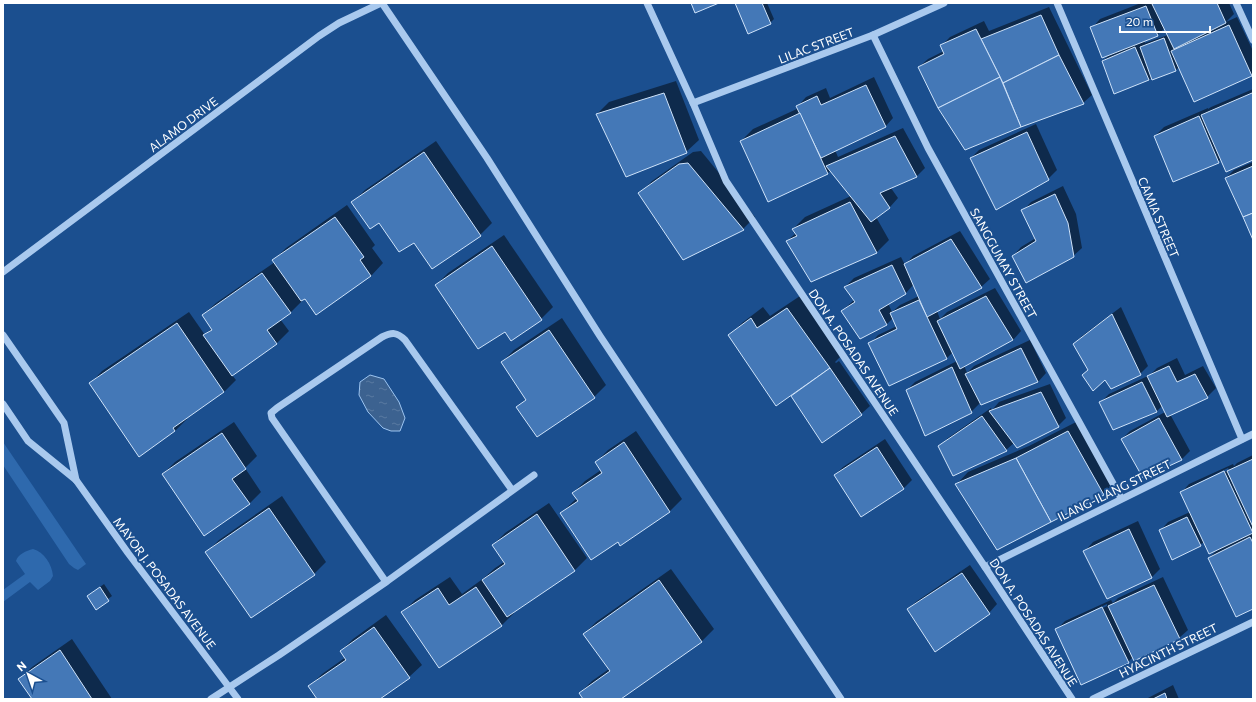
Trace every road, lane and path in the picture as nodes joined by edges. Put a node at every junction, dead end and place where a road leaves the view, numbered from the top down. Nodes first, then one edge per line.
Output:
1 (382, 3) edge
2 (647, 3) edge
3 (944, 3) edge
4 (1057, 3) edge
5 (1236, 3) edge
6 (873, 35) junction
7 (1253, 40) edge
8 (693, 103) junction
9 (3, 272) edge
10 (3, 335) edge
11 (3, 404) edge
12 (1253, 434) edge
13 (1242, 439) junction
14 (534, 474) dead end
15 (76, 480) junction
16 (512, 490) junction
17 (1121, 498) junction
18 (985, 567) junction
19 (386, 582) junction
20 (1253, 622) edge
21 (230, 686) junction
22 (211, 699) edge
23 (238, 699) edge
24 (841, 699) edge
25 (1072, 699) edge
26 (1093, 699) edge

1 - 9 street, ALAMO DRIVE
1 - 24 street
2 - 8 street, DON A. POSADAS AVENUE
3 - 6 street, LILAC STREET
4 - 13 street, CAMIA STREET
5 - 7 street
6 - 8 street, LILAC STREET
6 - 17 street, SANGGUMAY STREET
8 - 18 street, DON A. POSADAS AVENUE
10 - 15 street, MAYOR J. POSADAS AVENUE
11 - 15 street, MAYOR J. POSADAS AVENUE
12 - 13 street, ILANG-ILANG STREET
13 - 17 street, ILANG-ILANG STREET
14 - 16 street
15 - 21 street, MAYOR J. POSADAS AVENUE
16 - 19 street
16 - 19 street
17 - 18 street, ILANG-ILANG STREET
18 - 25 street, DON A. POSADAS AVENUE
19 - 21 street
20 - 26 street, HYACINTH STREET
21 - 22 street
21 - 23 street, MAYOR J. POSADAS AVENUE

